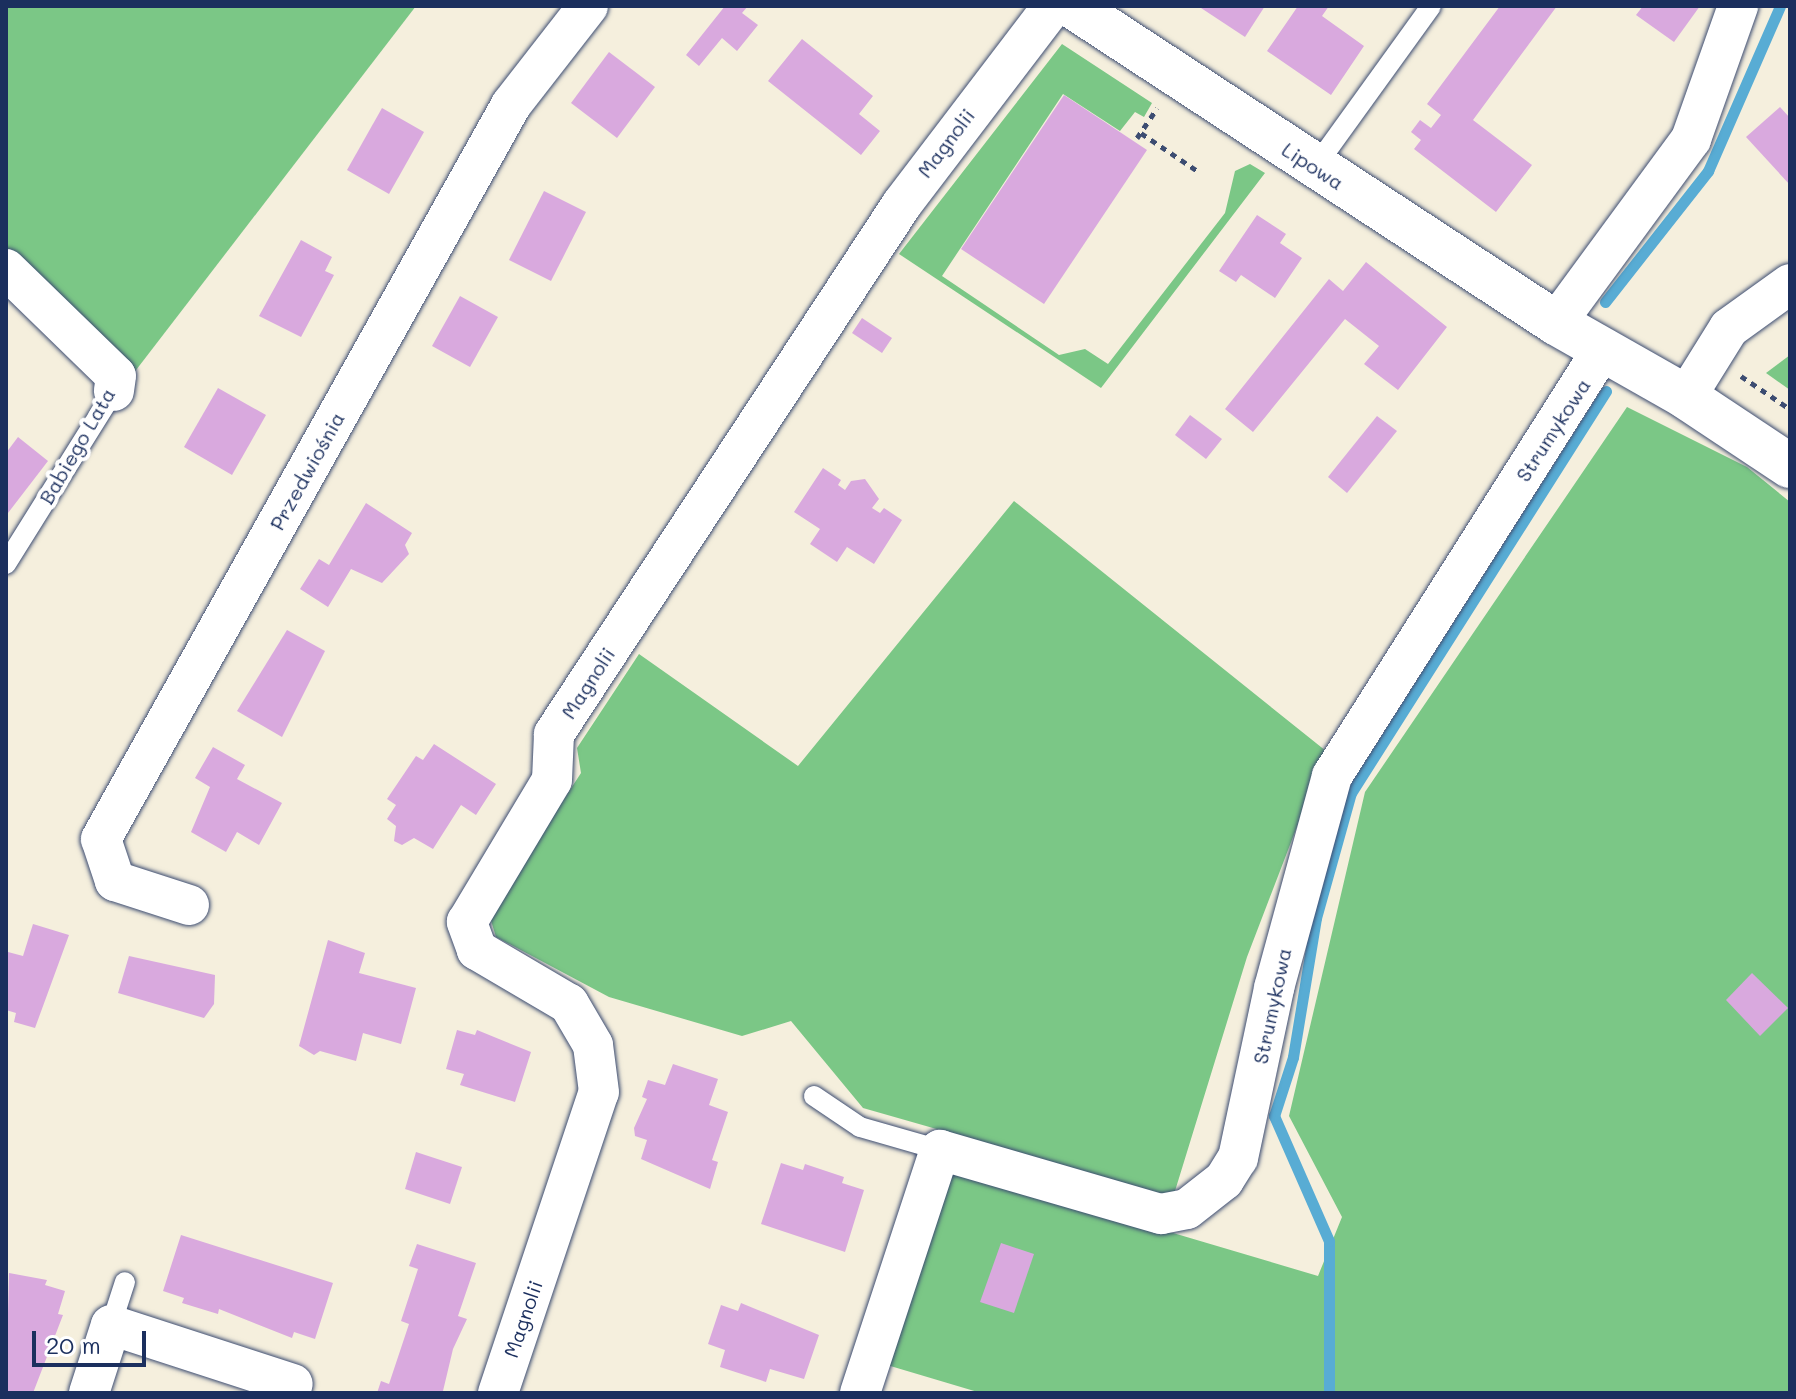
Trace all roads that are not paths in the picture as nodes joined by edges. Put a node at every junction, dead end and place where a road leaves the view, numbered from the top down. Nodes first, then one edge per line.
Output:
1 (588, 6) edge
2 (1053, 6) edge
3 (1072, 6) edge
4 (1431, 6) edge
5 (1738, 6) edge
6 (1315, 167) junction
7 (10, 283) edge
8 (1790, 284) edge
9 (1556, 323) junction
10 (1602, 350) junction
11 (114, 391) joint
12 (1686, 397) junction
13 (1790, 466) edge
14 (6, 564) edge
15 (189, 905) dead end
16 (814, 1096) dead end
17 (940, 1150) junction
18 (125, 1282) dead end
19 (111, 1325) junction
20 (293, 1384) dead end
21 (89, 1393) edge
22 (498, 1393) edge
23 (860, 1393) edge

1 - 15 street, Przedwiośnia
2 - 22 street, Magnolii
3 - 6 street, Lipowa
4 - 6 lane
5 - 9 street
6 - 9 street, Lipowa
7 - 11 street, Babiego Lata
8 - 12 street
9 - 10 street, Lipowa
10 - 12 street, Lipowa
10 - 17 street, Strumykowa
11 - 14 lane, Babiego Lata
12 - 13 street, Lipowa
16 - 17 lane
17 - 23 street
18 - 19 lane
19 - 20 street
19 - 21 street

